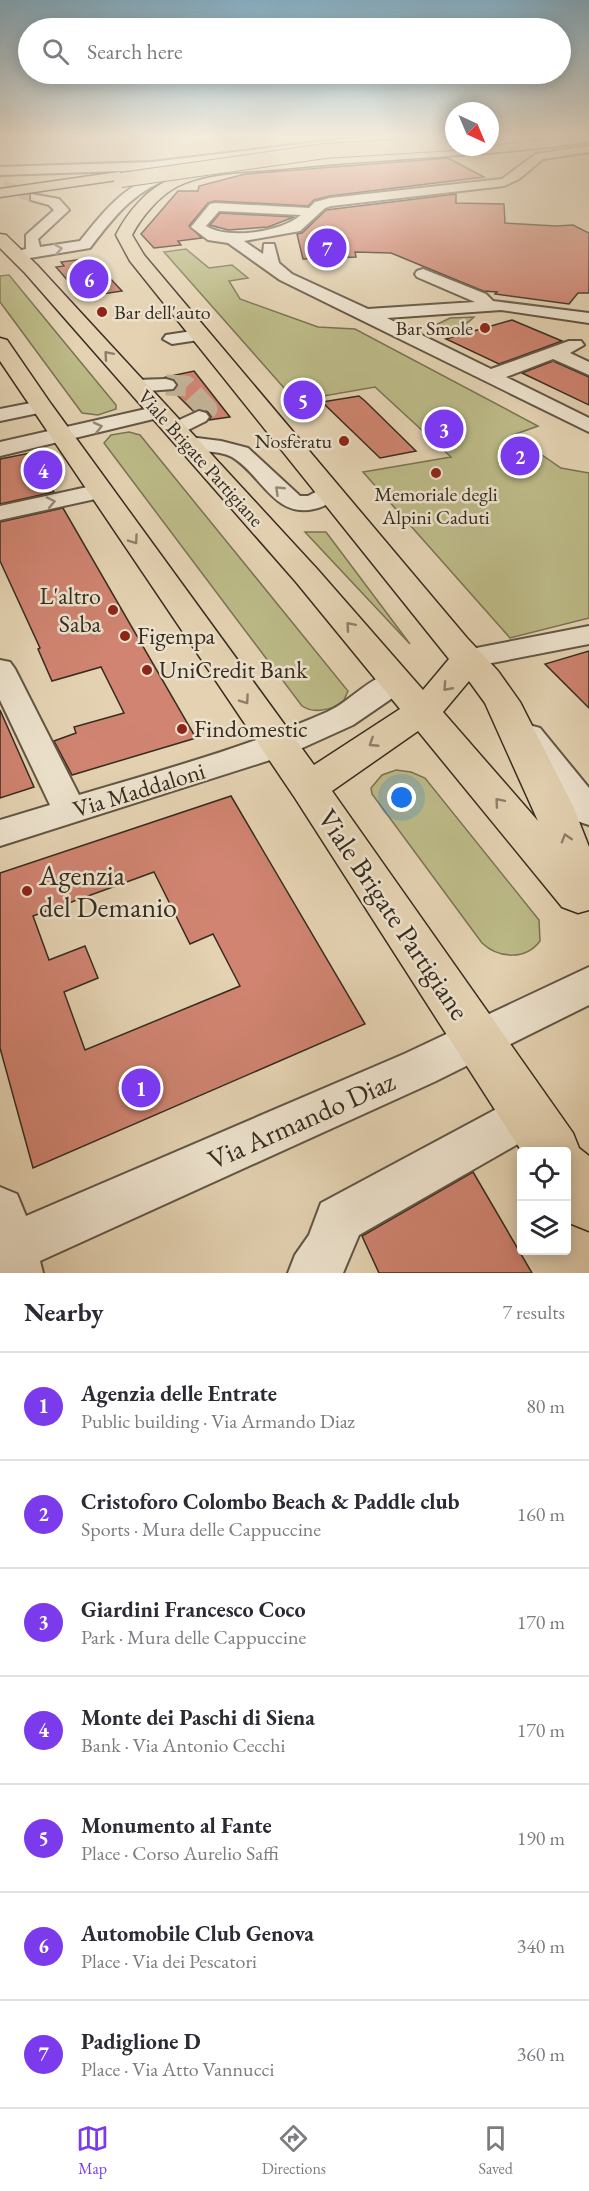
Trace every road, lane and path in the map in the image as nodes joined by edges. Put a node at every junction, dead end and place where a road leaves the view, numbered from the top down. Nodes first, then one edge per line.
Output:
1 (46, 196) edge
2 (126, 196) edge
3 (158, 196) edge
4 (374, 196) edge
5 (313, 212) junction
6 (286, 232) junction
7 (232, 239) junction
8 (17, 248) edge
9 (272, 265) junction
10 (569, 314) junction
11 (589, 318) edge
12 (405, 323) junction
13 (199, 335) junction
14 (172, 339) dead end
15 (582, 343) edge
16 (0, 344) edge
17 (557, 354) junction
18 (589, 369) edge
19 (490, 376) junction
20 (166, 385) tunnel mouth
21 (136, 386) junction
22 (41, 407) junction
23 (0, 415) edge
24 (180, 426) junction
25 (589, 426) edge
26 (62, 435) junction
27 (0, 449) edge
28 (101, 491) junction
29 (329, 492) junction
30 (0, 513) edge
31 (589, 635) edge
32 (466, 659) junction
33 (0, 669) edge
34 (396, 681) junction
35 (505, 706) junction
36 (423, 712) junction
37 (278, 746) junction
38 (589, 787) edge
39 (309, 788) junction
40 (70, 811) junction
41 (589, 812) edge
42 (0, 833) edge
43 (585, 901) edge
44 (589, 985) edge
45 (478, 1040) junction
46 (541, 1133) edge
47 (571, 1176) edge
48 (589, 1203) edge
49 (7, 1247) edge
50 (313, 1273) edge

1 - 8 street
8 -> 2 street
3 - 13 main road
4 - 5 street
5 - 6 street
5 - 7 street
6 - 7 street
6 - 9 street
7 - 9 street
21 -> 8 main road, Viale Brigate Partigiane
9 - 12 street
10 - 11 street
10 - 12 street
10 - 15 street
12 - 19 street
13 - 14 street
13 - 29 main road
15 - 17 street
16 - 22 main road, Viale Brigate Partigiane
17 - 18 street
17 - 19 street
19 - 25 street
20 - 21 street
21 - 24 main road, Viale Brigate Partigiane
22 - 23 street
22 - 26 main road, Viale Brigate Partigiane
26 -> 24 street
29 -> 24 street
34 -> 24 main road, Viale Brigate Partigiane
26 - 27 street
26 - 28 main road, Viale Brigate Partigiane
30 -> 28 street
28 -> 37 main road, Viale Brigate Partigiane
29 - 32 main road
31 - 32 street
32 - 35 main road
32 -> 36 main road
33 - 40 street
34 - 36 main road, Viale Brigate Partigiane
34 - 37 street
35 - 38 street
35 - 41 street
43 -> 35 main road
36 -> 39 main road, Viale Brigate Partigiane
43 -> 36 main road, Viale Brigate Partigiane
37 - 39 main road, Viale Brigate Partigiane
37 - 40 street, Via Maddaloni
39 - 45 main road, Viale Brigate Partigiane
40 - 42 street, Via Maddaloni
44 - 45 street, Via Armando Diaz
45 - 46 main road, Viale Brigate Partigiane
45 - 49 street, Via Armando Diaz
46 - 50 street
47 - 48 main road

